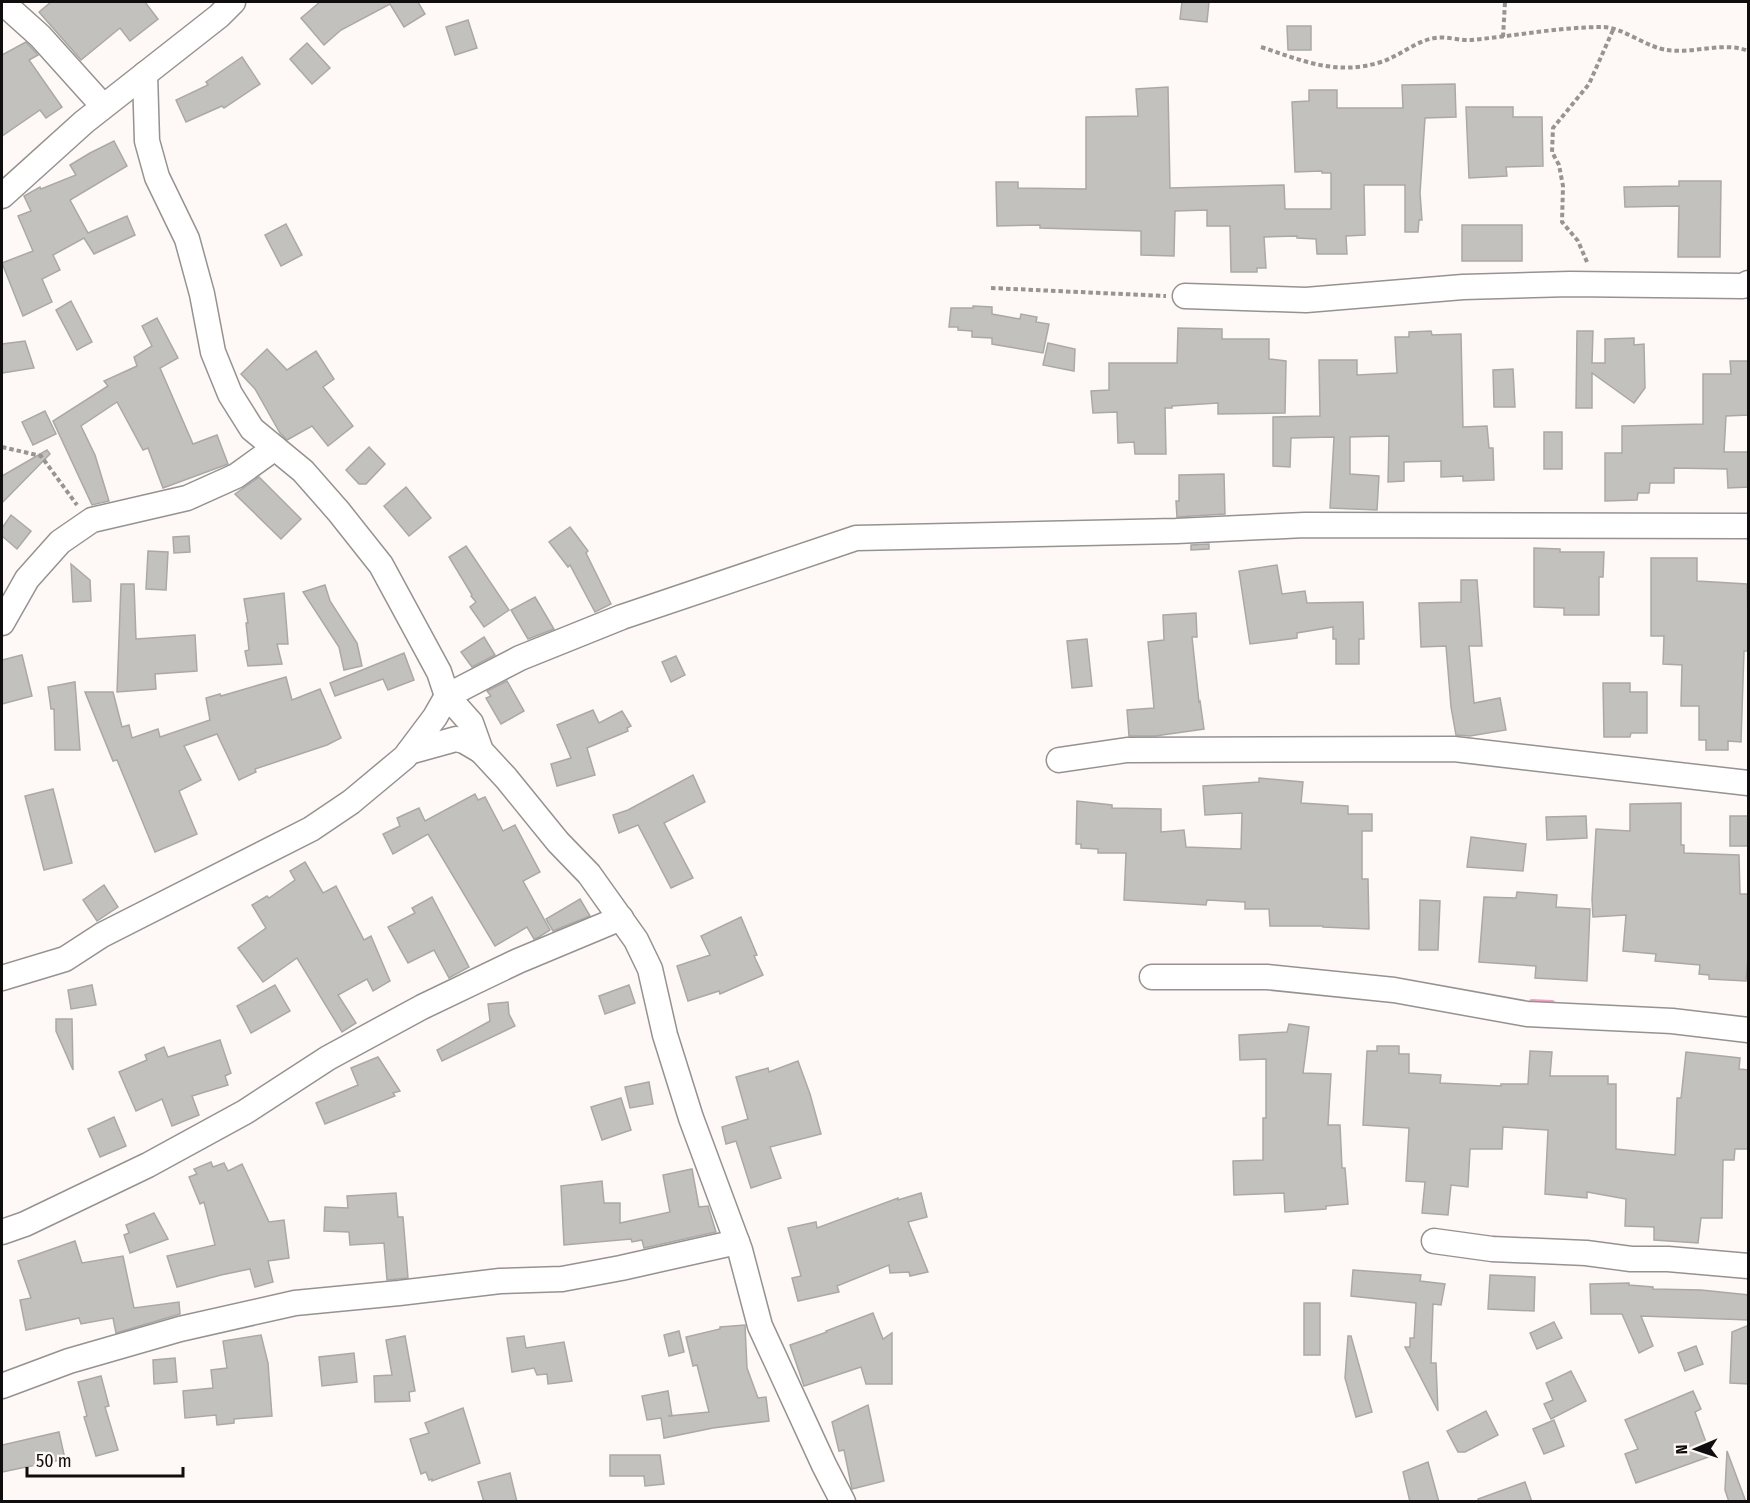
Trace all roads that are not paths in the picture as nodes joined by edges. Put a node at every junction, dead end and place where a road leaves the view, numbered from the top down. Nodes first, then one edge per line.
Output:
1 (2, 2) edge
2 (233, 2) edge
3 (145, 74) junction
4 (103, 106) junction
5 (2, 196) edge
6 (1749, 284) edge
7 (1185, 296) road end
8 (275, 448) junction
9 (1749, 526) edge
10 (2, 623) edge
11 (447, 696) junction
12 (481, 751) junction
13 (409, 752) junction
14 (1059, 760) dead end
15 (1749, 783) edge
16 (621, 918) junction
17 (1152, 977) dead end
18 (2, 978) edge
19 (1749, 1030) edge
20 (2, 1232) edge
21 (1434, 1241) dead end
22 (737, 1242) junction
23 (1749, 1266) edge
24 (2, 1386) edge
25 (843, 1502) edge

1 - 4 street
2 - 3 street
3 - 4 street
3 - 8 street
4 - 5 street
6 - 7 street
8 - 10 street
8 - 11 street
9 - 11 street
11 - 12 street
11 - 13 street
12 - 13 street
12 - 16 street
13 - 18 street
14 - 15 street
16 - 20 street
16 - 22 street
17 - 19 street
21 - 23 street
22 - 24 street
22 - 25 street

